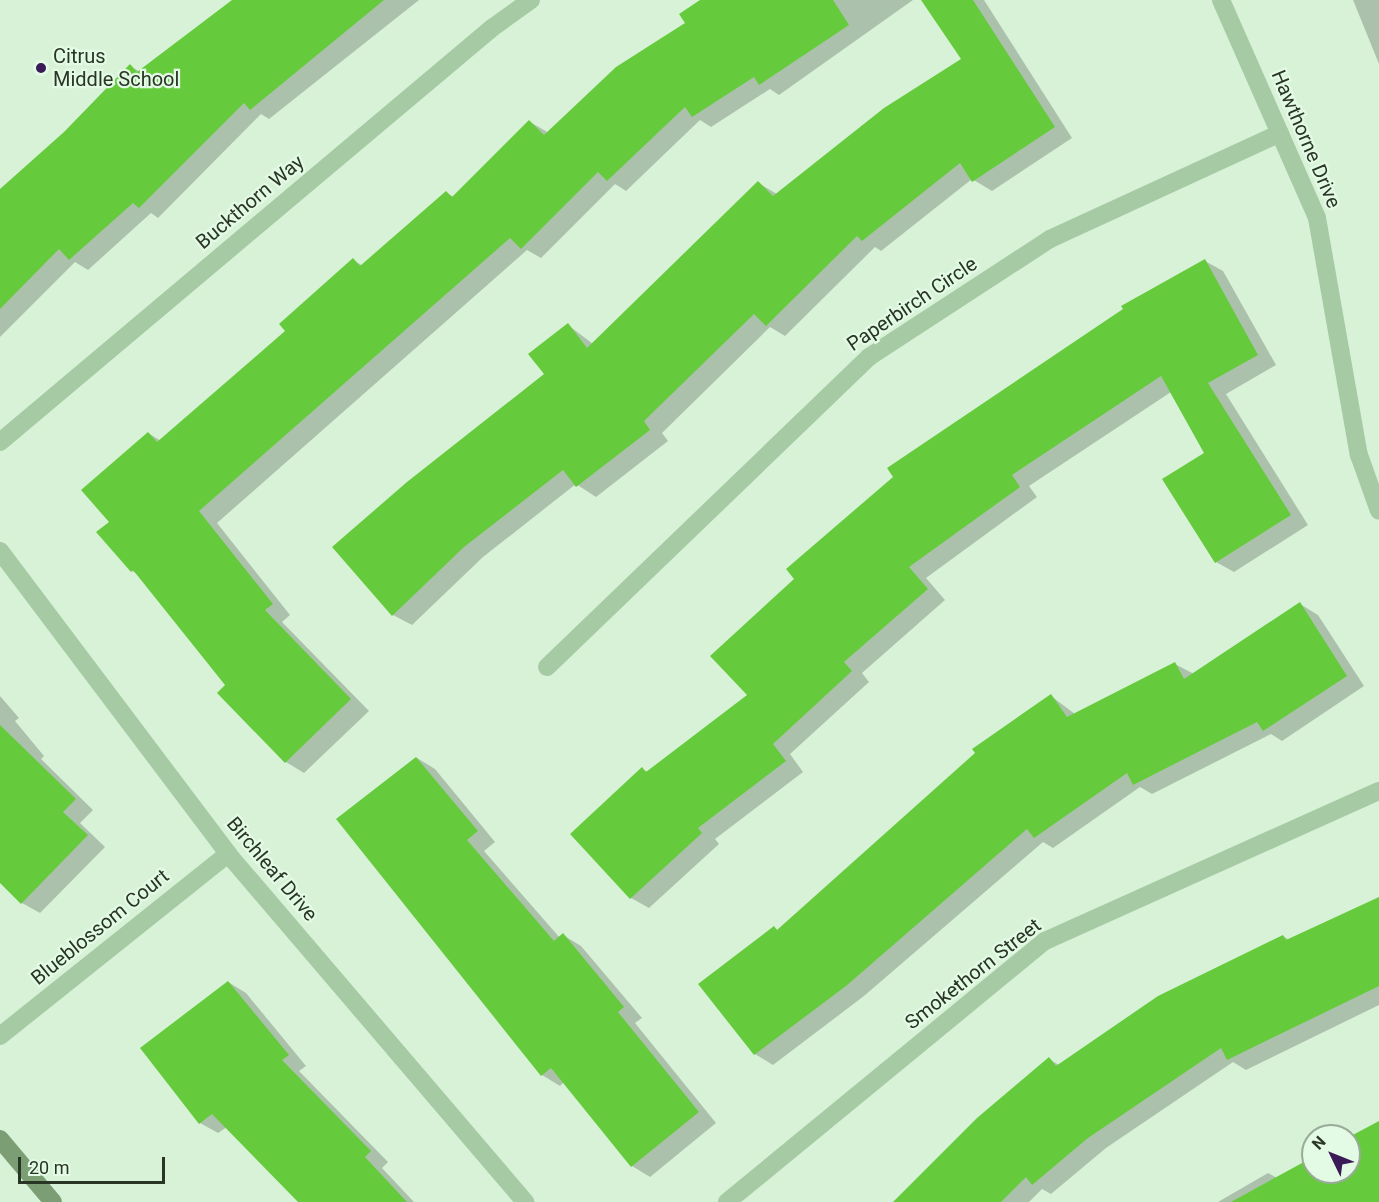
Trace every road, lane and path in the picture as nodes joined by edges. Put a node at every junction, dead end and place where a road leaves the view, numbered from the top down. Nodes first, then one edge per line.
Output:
1 (531, 0) edge
2 (1221, 0) edge
3 (1280, 133) junction
4 (0, 442) edge
5 (1379, 511) edge
6 (0, 551) edge
7 (547, 667) dead end
8 (1379, 791) edge
9 (228, 854) junction
10 (0, 1036) edge
11 (0, 1138) edge
12 (53, 1202) edge
13 (525, 1202) edge
14 (727, 1202) edge

1 - 4 street, Buckthorn Way
2 - 3 street, Hawthorne Drive
3 - 5 street, Hawthorne Drive
3 - 7 street, Paperbirch Circle
6 - 9 street, Birchleaf Drive
8 - 14 street, Smokethorn Street
9 - 10 street, Blueblossom Court
9 - 13 street, Birchleaf Drive
11 - 12 main road

